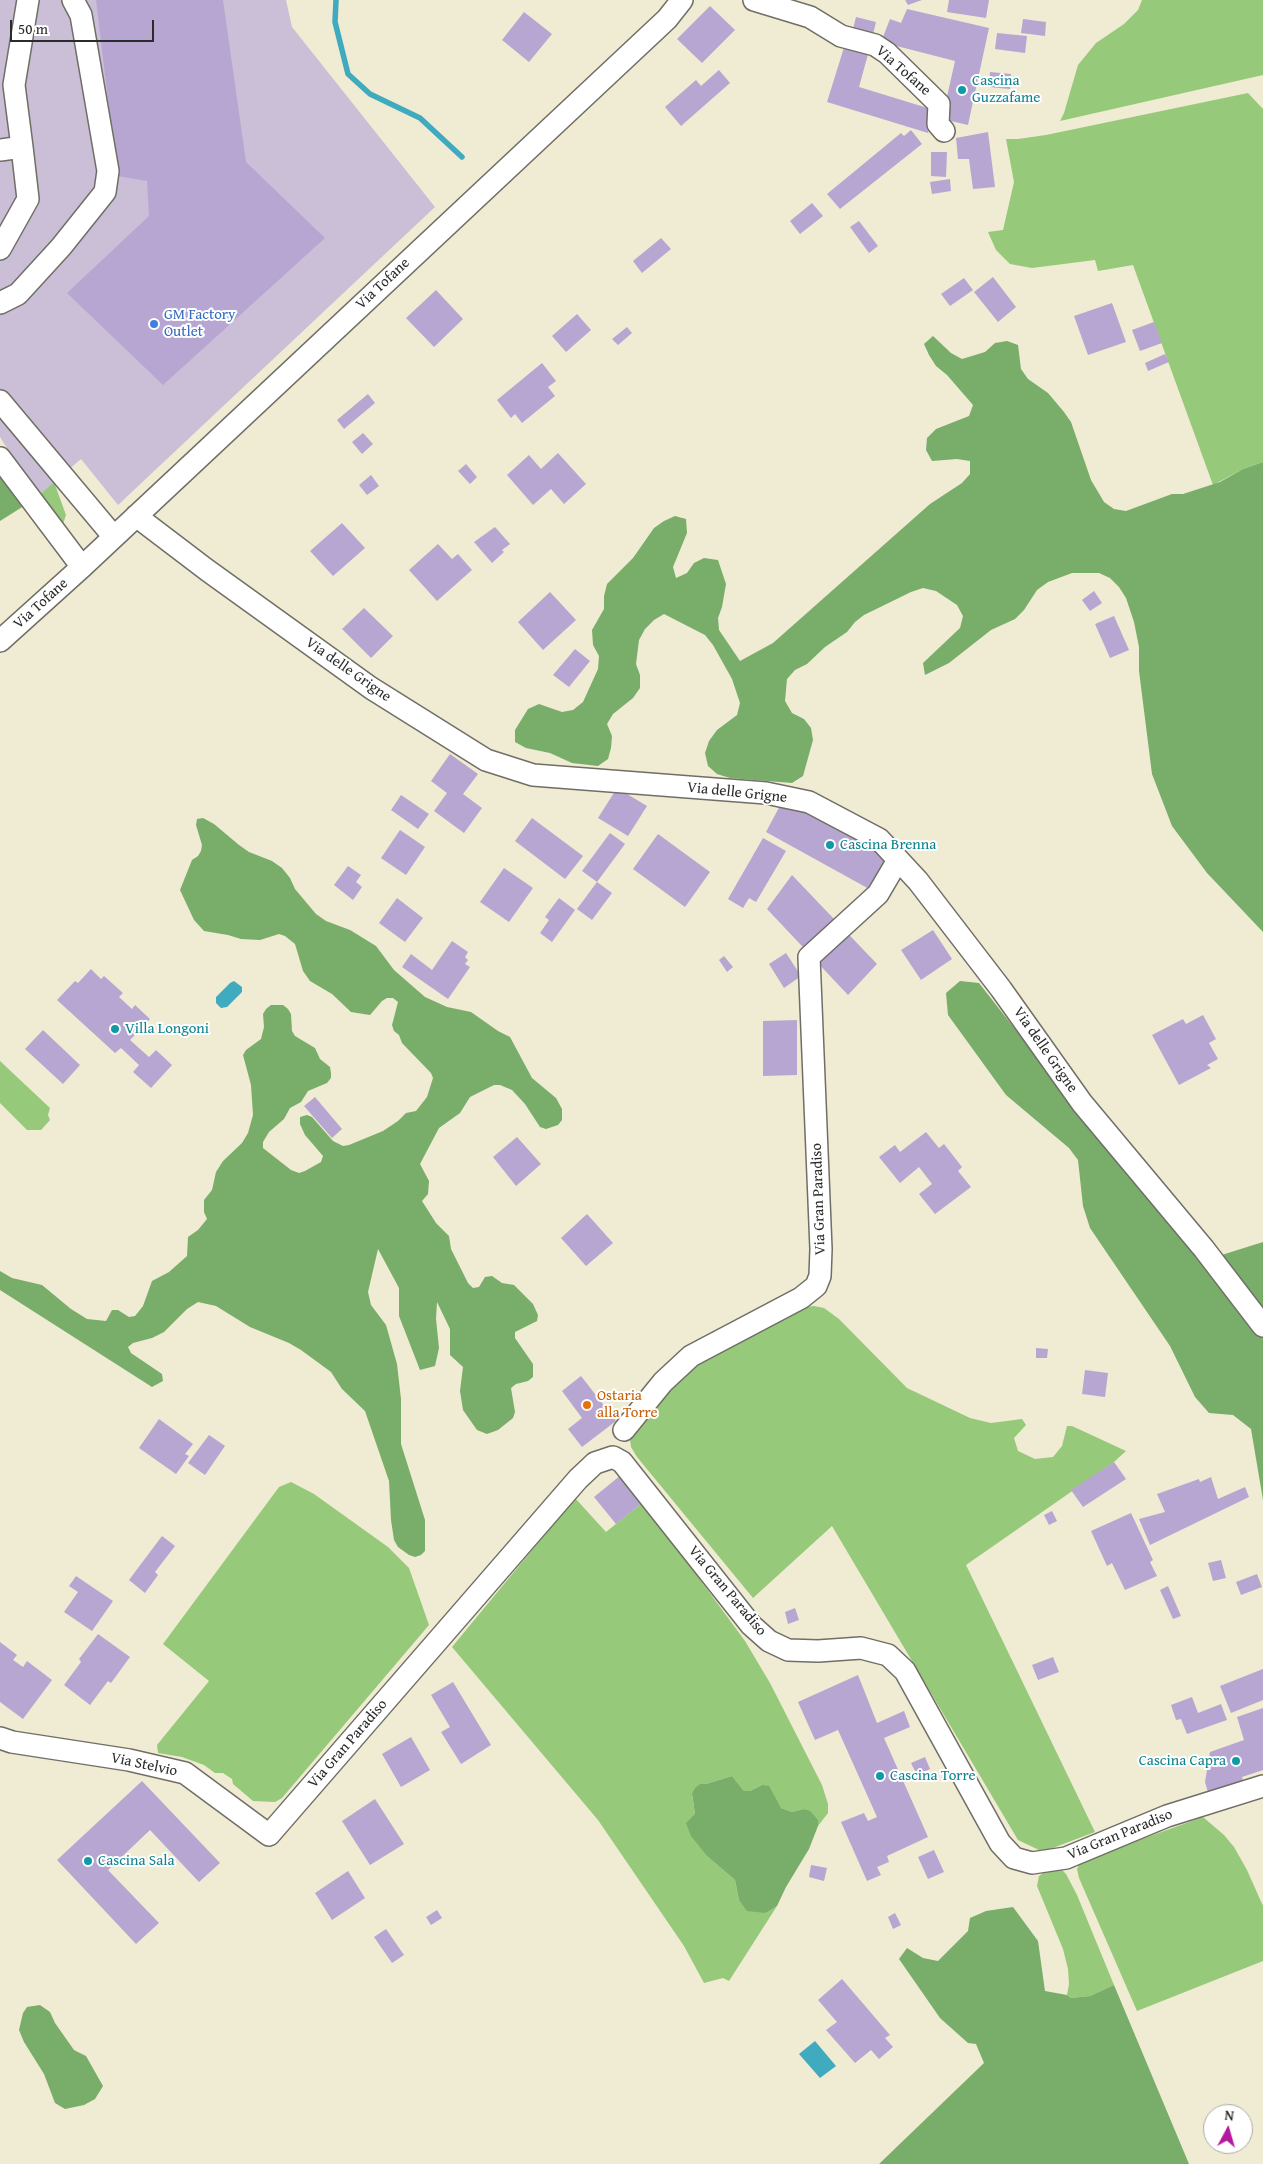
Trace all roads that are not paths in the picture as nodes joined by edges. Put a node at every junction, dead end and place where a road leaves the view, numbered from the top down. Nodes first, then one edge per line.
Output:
1 (28, 0) edge
2 (73, 0) edge
3 (682, 0) edge
4 (754, 0) edge
5 (944, 131) dead end
6 (22, 147) junction
7 (0, 150) edge
8 (0, 249) edge
9 (0, 303) edge
10 (0, 401) edge
11 (0, 458) edge
12 (136, 516) junction
13 (114, 537) junction
14 (82, 567) junction
15 (0, 641) edge
16 (898, 860) junction
17 (1263, 1326) edge
18 (624, 1430) dead end
19 (0, 1738) edge
20 (1263, 1786) edge
21 (269, 1835) joint

1 - 6 street
2 - 9 street
3 - 12 street, Via Tofane
4 - 5 street, Via Tofane
6 - 7 street
6 - 8 street
10 - 13 street
11 - 14 street, Via Tofane
12 - 13 street, Via Tofane
12 - 16 street, Via delle Grigne
13 - 14 street, Via Tofane
14 - 15 street, Via Tofane
16 - 17 street, Via delle Grigne
16 - 18 street, Via Gran Paradiso
19 - 21 street, Via Stelvio
20 - 21 street, Via Gran Paradiso

